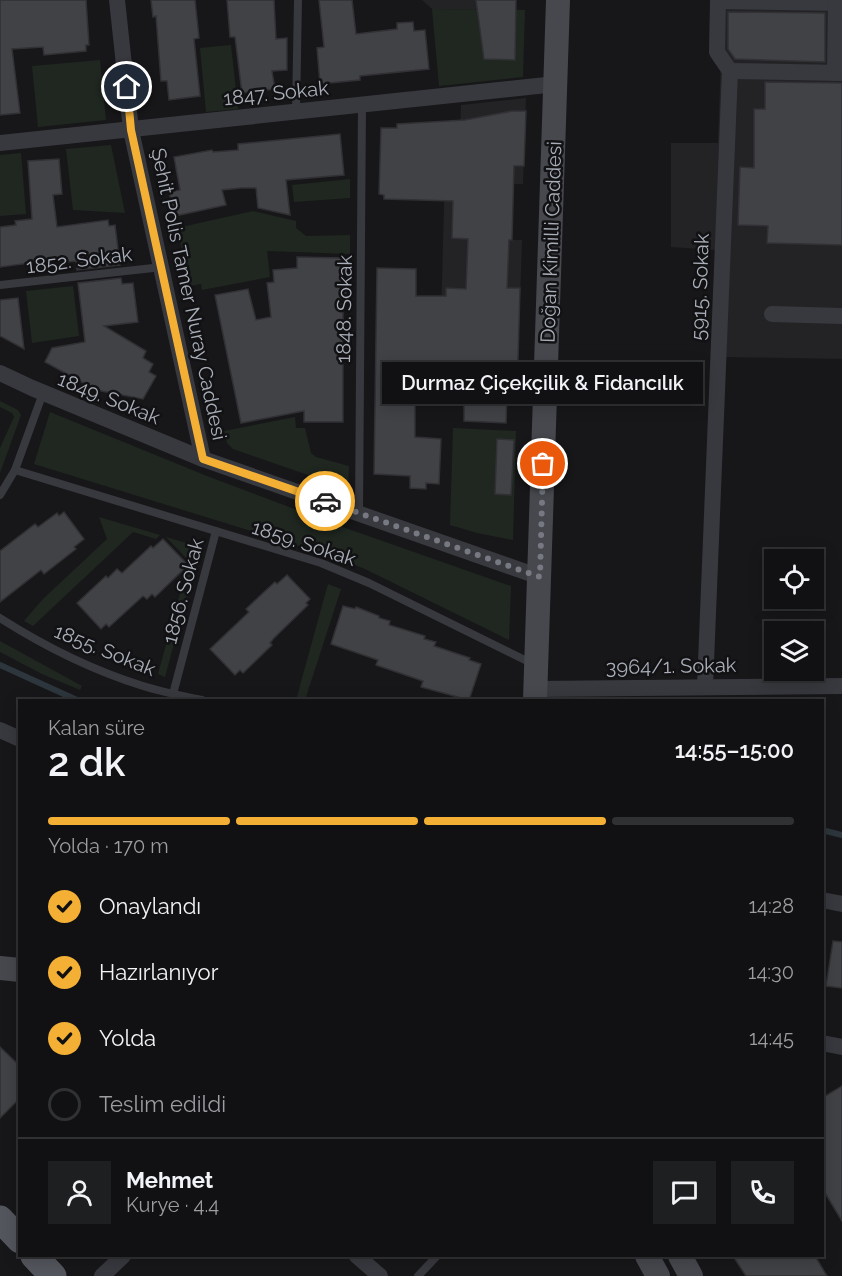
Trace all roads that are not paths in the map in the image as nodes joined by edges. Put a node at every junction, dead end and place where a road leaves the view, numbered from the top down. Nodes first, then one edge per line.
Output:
1 (117, 0) edge
2 (298, 0) edge
3 (558, 0) edge
4 (718, 0) edge
5 (794, 1) edge
6 (839, 3) edge
7 (730, 71) junction
8 (838, 73) edge
9 (556, 84) junction
10 (362, 105) junction
11 (296, 112) junction
12 (131, 130) junction
13 (0, 143) edge
14 (162, 267) junction
15 (0, 285) edge
16 (772, 314) dead end
17 (842, 316) edge
18 (0, 373) edge
19 (43, 393) junction
20 (203, 459) junction
21 (15, 470) junction
22 (0, 495) edge
23 (359, 513) junction
24 (216, 531) junction
25 (540, 577) junction
26 (0, 618) edge
27 (536, 685) edge
28 (705, 687) junction
29 (842, 687) edge
30 (173, 694) junction
31 (196, 699) edge
32 (0, 730) edge
33 (18, 738) edge
34 (824, 900) edge
35 (842, 904) edge
36 (0, 968) edge
37 (18, 970) edge
38 (824, 1043) edge
39 (842, 1047) edge
40 (0, 1219) edge
41 (18, 1238) edge
42 (35, 1257) edge
43 (122, 1257) edge
44 (358, 1257) edge
45 (436, 1257) edge
46 (648, 1257) edge
47 (681, 1257) edge
48 (53, 1276) edge
49 (102, 1276) edge
50 (380, 1276) edge
51 (418, 1276) edge
52 (658, 1276) edge
53 (691, 1276) edge

1 - 12 street, Şehit Polis Tamer Nuray Caddesi
2 - 11 lane
3 - 9 main road, Doğan Kimilli Caddesi
4 - 5 street
4 - 7 street, 5915. Sokak
5 - 6 street
6 - 8 street
7 - 8 street
7 - 28 street, 5915. Sokak
9 - 10 street, 1847. Sokak
9 - 25 main road, Doğan Kimilli Caddesi
10 - 11 street, 1847. Sokak
10 - 23 lane, 1848. Sokak
11 - 12 street, 1847. Sokak
12 - 13 street, 1847. Sokak
12 - 14 street, Şehit Polis Tamer Nuray Caddesi
14 - 15 lane, 1852. Sokak
14 - 20 street, Şehit Polis Tamer Nuray Caddesi
16 - 17 street
18 - 19 street, 1849. Sokak
19 - 20 street, 1849. Sokak
19 - 21 lane
20 - 23 street, Şehit Polis Tamer Nuray Caddesi
21 - 22 lane
21 - 24 lane, 1859. Sokak
23 - 25 street, Şehit Polis Tamer Nuray Caddesi
24 - 27 lane, 1859. Sokak
24 - 30 lane, 1856. Sokak
25 - 27 main road, Doğan Kimilli Caddesi
26 - 30 lane, 1855. Sokak
27 - 28 street, 3964/1. Sokak
28 - 29 street, 3964/1. Sokak
30 - 31 lane, 1855. Sokak
32 - 33 street
34 - 35 street
36 - 37 main road
38 - 39 street
40 - 41 main road
42 - 48 main road
43 - 49 street
44 - 50 street
45 - 51 lane
46 - 52 main road
47 - 53 main road

